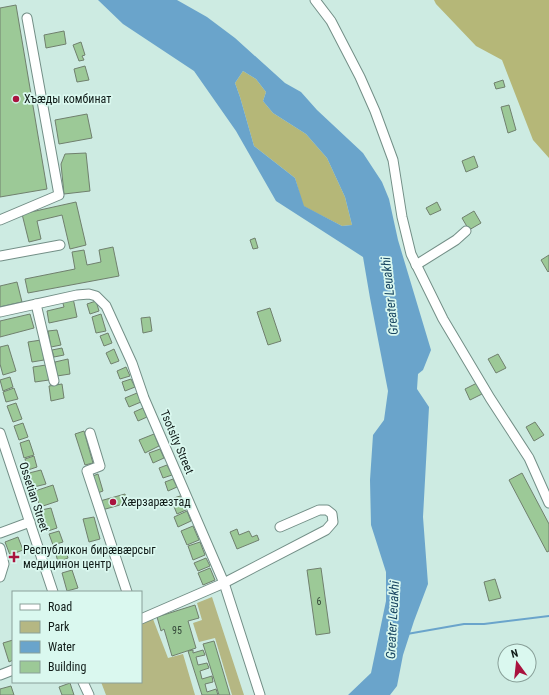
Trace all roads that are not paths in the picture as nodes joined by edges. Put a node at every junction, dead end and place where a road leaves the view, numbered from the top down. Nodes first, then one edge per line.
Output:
1 (315, 0) edge
2 (28, 18) dead end
3 (0, 220) edge
4 (466, 231) dead end
5 (60, 246) dead end
6 (0, 256) edge
7 (416, 265) junction
8 (36, 304) junction
9 (0, 312) edge
10 (54, 381) dead end
11 (0, 433) edge
12 (90, 433) dead end
13 (549, 502) edge
14 (30, 522) junction
15 (280, 527) dead end
16 (0, 532) edge
17 (0, 548) edge
18 (0, 577) edge
19 (224, 583) junction
20 (53, 591) edge
21 (127, 591) edge
22 (142, 619) edge
23 (12, 670) edge
24 (0, 675) edge
25 (83, 683) edge
26 (89, 695) edge
27 (260, 695) edge

1 - 7 street
2 - 3 street
4 - 7 street
5 - 6 street
7 - 13 street
8 - 9 street, Tsotsity Street
8 - 10 street
8 - 19 street, Tsotsity Street
11 - 14 street, Ossetian Street
12 - 21 street
14 - 16 street
14 - 20 street, Ossetian Street
15 - 19 street
17 - 18 street
19 - 22 street
19 - 27 street, Tsotsity Street
23 - 24 street
25 - 26 street

